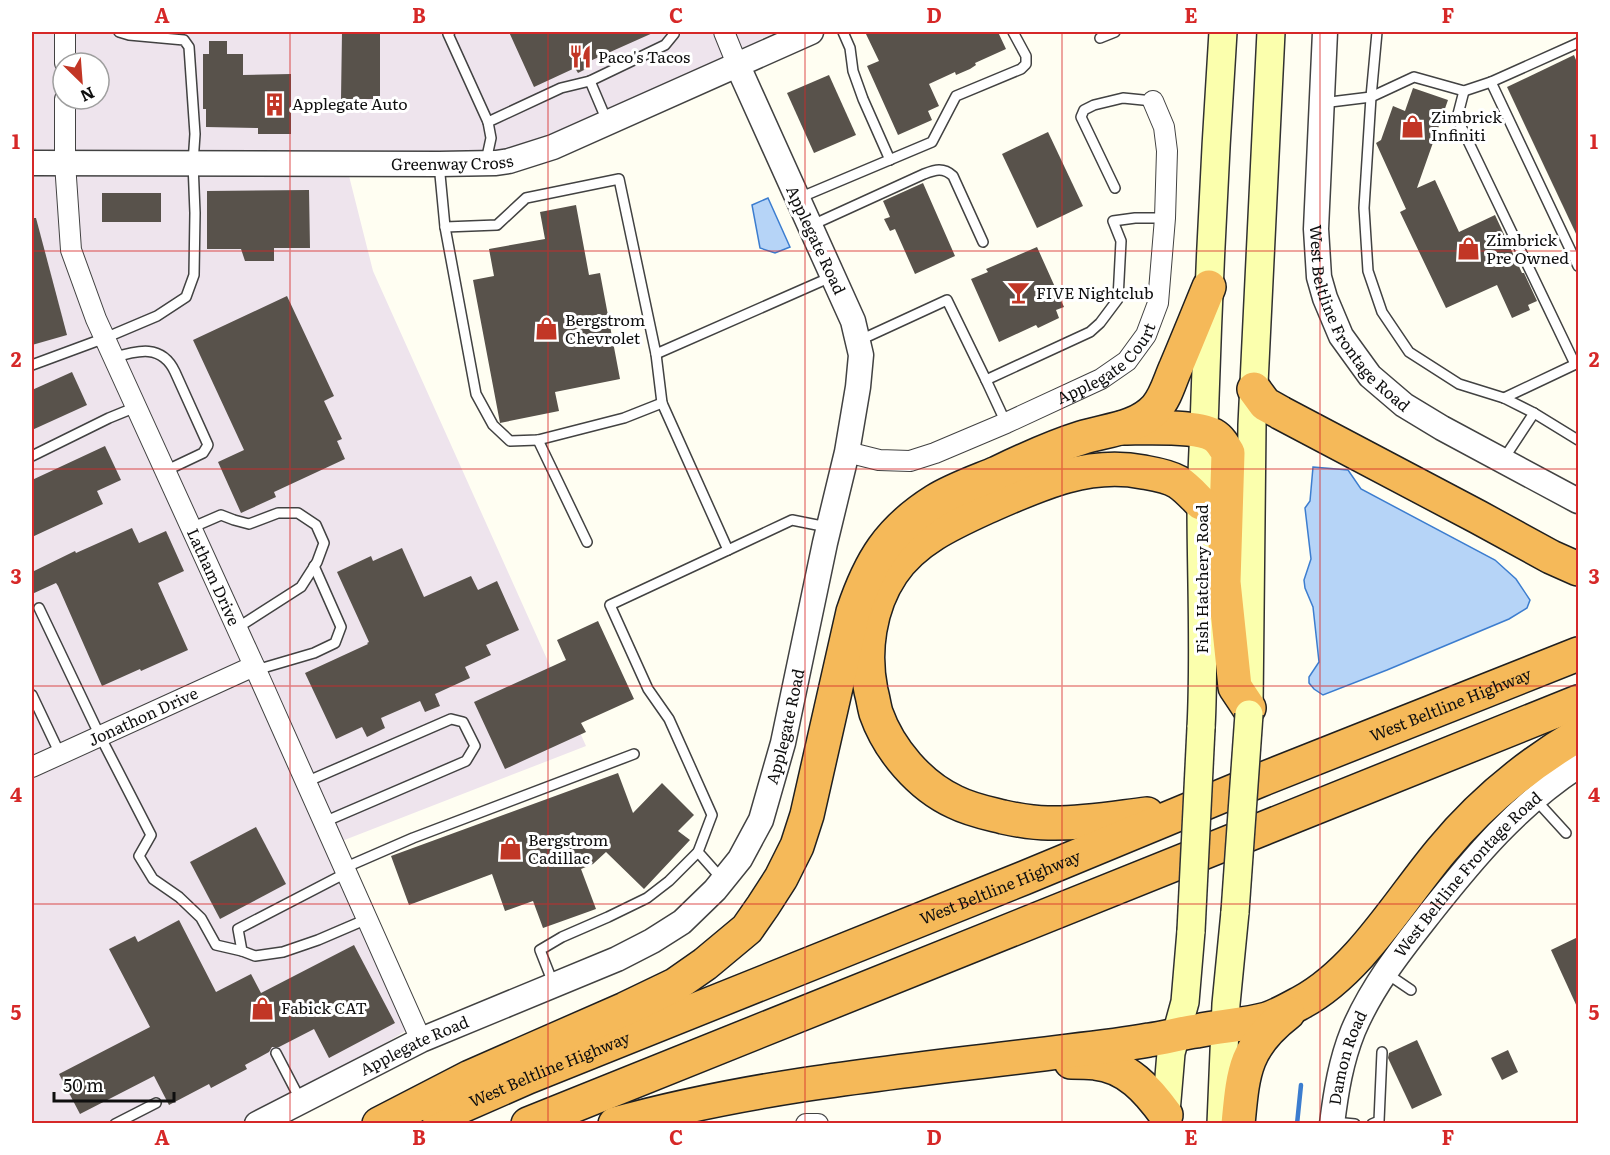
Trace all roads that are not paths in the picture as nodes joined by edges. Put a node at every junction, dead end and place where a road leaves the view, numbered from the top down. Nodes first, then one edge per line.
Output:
1 (64, 32) edge
2 (119, 32) edge
3 (450, 32) edge
4 (673, 32) edge
5 (724, 32) edge
6 (811, 32) edge
7 (843, 32) edge
8 (1013, 32) edge
9 (1115, 32) edge
10 (1223, 32) edge
11 (1271, 32) edge
12 (1325, 32) edge
13 (1377, 32) edge
14 (1100, 38) dead end
15 (1578, 43) edge
16 (65, 51) edge
17 (737, 64) junction
18 (590, 81) junction
19 (1491, 82) junction
20 (1464, 91) junction
21 (1371, 97) junction
22 (1153, 101) joint
23 (1322, 103) junction
24 (65, 111) edge
25 (488, 122) junction
26 (608, 122) junction
27 (890, 160) junction
28 (32, 163) edge
29 (65, 163) junction
30 (193, 163) junction
31 (486, 163) junction
32 (439, 164) junction
33 (1115, 188) dead end
34 (797, 199) junction
35 (1165, 218) junction
36 (810, 226) junction
37 (445, 227) junction
38 (983, 242) dead end
39 (1578, 266) edge
40 (833, 276) junction
41 (1209, 287) junction
42 (105, 338) junction
43 (858, 341) junction
44 (656, 354) junction
45 (113, 358) junction
46 (1577, 363) edge
47 (32, 364) edge
48 (986, 380) junction
49 (1254, 388) junction
50 (1504, 398) junction
51 (662, 403) junction
52 (136, 407) junction
53 (1534, 413) junction
54 (1006, 423) junction
55 (1122, 428) junction
56 (1203, 431) junction
57 (538, 440) junction
58 (1578, 440) edge
59 (847, 452) junction
60 (32, 456) edge
61 (1503, 460) junction
62 (165, 471) junction
63 (1578, 501) edge
64 (1201, 502) junction
65 (191, 528) junction
66 (829, 528) junction
67 (587, 542) dead end
68 (728, 550) junction
69 (314, 566) junction
70 (1578, 568) edge
71 (39, 608) dead end
72 (237, 628) junction
73 (1578, 654) edge
74 (255, 668) junction
75 (32, 695) edge
76 (1578, 702) edge
77 (1249, 711) junction
78 (1578, 735) edge
79 (100, 736) junction
80 (60, 754) junction
81 (634, 754) dead end
82 (1578, 766) edge
83 (32, 767) edge
84 (306, 782) junction
85 (1535, 798) junction
86 (1196, 806) junction
87 (324, 822) junction
88 (1566, 833) dead end
89 (698, 852) junction
90 (340, 874) junction
91 (723, 880) junction
92 (359, 922) junction
93 (242, 951) junction
94 (1385, 972) junction
95 (554, 985) junction
96 (1411, 990) dead end
97 (1370, 996) joint
98 (1305, 1000) junction
99 (1226, 1026) junction
100 (1177, 1034) junction
101 (421, 1040) junction
102 (1382, 1052) dead end
103 (276, 1053) dead end
104 (916, 1071) junction
105 (301, 1101) junction
106 (156, 1103) dead end
107 (1165, 1119) edge
108 (1340, 1123) edge
109 (115, 1124) edge
110 (257, 1124) edge
111 (379, 1124) edge
112 (424, 1124) edge
113 (528, 1124) edge
114 (615, 1124) edge
115 (806, 1124) edge
116 (818, 1124) edge
117 (1221, 1124) edge
118 (1238, 1124) edge
119 (1372, 1124) edge

1 - 16 street
2 - 30 lane
3 - 25 lane
4 - 18 lane
5 - 17 street
6 - 17 street, Greenway Cross
7 - 27 lane
8 - 27 lane
9 - 14 lane
10 - 41 main road, Fish Hatchery Road
11 - 49 main road
12 - 23 street, West Beltline Frontage Road
13 - 21 lane
15 - 19 lane
17 - 26 street, Greenway Cross
17 - 34 street, Applegate Road
18 - 25 lane
18 - 26 lane
19 - 20 lane
19 - 39 lane
20 - 21 lane
20 - 46 lane
21 - 23 lane
21 - 50 lane
22 - 33 lane
22 - 35 street, Applegate Court
23 - 61 street, West Beltline Frontage Road
24 - 29 street, Latham Drive
25 - 31 lane
26 - 31 street, Greenway Cross
27 - 34 lane
28 - 29 street, Greenway Cross
29 - 30 street, Greenway Cross
29 - 42 street, Latham Drive
30 - 32 street, Greenway Cross
30 - 42 lane
31 - 32 street, Greenway Cross
32 - 37 lane
34 - 36 street, Applegate Road
35 - 48 lane
35 - 54 street, Applegate Court
36 - 38 lane
36 - 40 street, Applegate Road
37 - 44 lane
37 - 57 lane
40 - 43 street, Applegate Road
40 - 44 lane
41 - 55 highway
41 - 56 main road, Fish Hatchery Road
42 - 45 street, Latham Drive
42 - 47 lane
43 - 48 lane
43 - 59 street, Applegate Road
44 - 51 lane
45 - 52 street, Latham Drive
45 - 62 lane
46 - 50 lane
48 - 54 lane
49 - 70 highway
49 - 77 main road
50 - 53 lane
51 - 57 lane
51 - 68 lane
52 - 60 lane
52 - 62 street, Latham Drive
53 - 58 lane
53 - 61 lane
54 - 59 street, Applegate Court
55 - 56 highway
55 - 111 highway
56 - 64 main road, Fish Hatchery Road
56 - 77 highway
57 - 67 lane
59 - 66 street, Applegate Road
61 - 63 street, West Beltline Frontage Road
62 - 65 street, Latham Drive
64 - 86 highway
64 - 100 main road, Fish Hatchery Road, bridge
65 - 69 lane
65 - 72 street, Latham Drive
66 - 68 lane
66 - 91 street, Applegate Road
68 - 89 lane
69 - 72 lane
69 - 74 lane
71 - 79 lane
72 - 74 street, Latham Drive
73 - 86 highway, West Beltline Highway
74 - 79 street, Jonathon Drive
74 - 84 street, Latham Drive
75 - 80 lane
76 - 113 highway
77 - 99 main road, bridge
78 - 98 highway
79 - 80 street, Jonathon Drive
79 - 93 lane
80 - 83 street, Jonathon Drive
81 - 90 lane
82 - 85 street, West Beltline Frontage Road
84 - 87 street, Latham Drive
84 - 87 lane
85 - 88 lane
85 - 94 street, West Beltline Frontage Road
86 - 112 highway, West Beltline Highway
87 - 90 street, Latham Drive
89 - 91 lane
89 - 95 lane
90 - 92 street, Latham Drive
90 - 93 lane
91 - 95 street, Applegate Road
92 - 93 lane
92 - 101 street, Latham Drive
94 - 96 lane
94 - 97 street, West Beltline Frontage Road
95 - 101 street, Applegate Road
97 - 108 street, Damon Road
98 - 99 highway
98 - 118 highway
99 - 100 highway
99 - 117 main road
100 - 104 highway
100 - 107 main road, Fish Hatchery Road
101 - 105 street, Applegate Road
102 - 119 lane
103 - 105 lane
104 - 107 highway
104 - 114 highway
105 - 110 street, Applegate Road
106 - 109 lane
115 - 116 street

